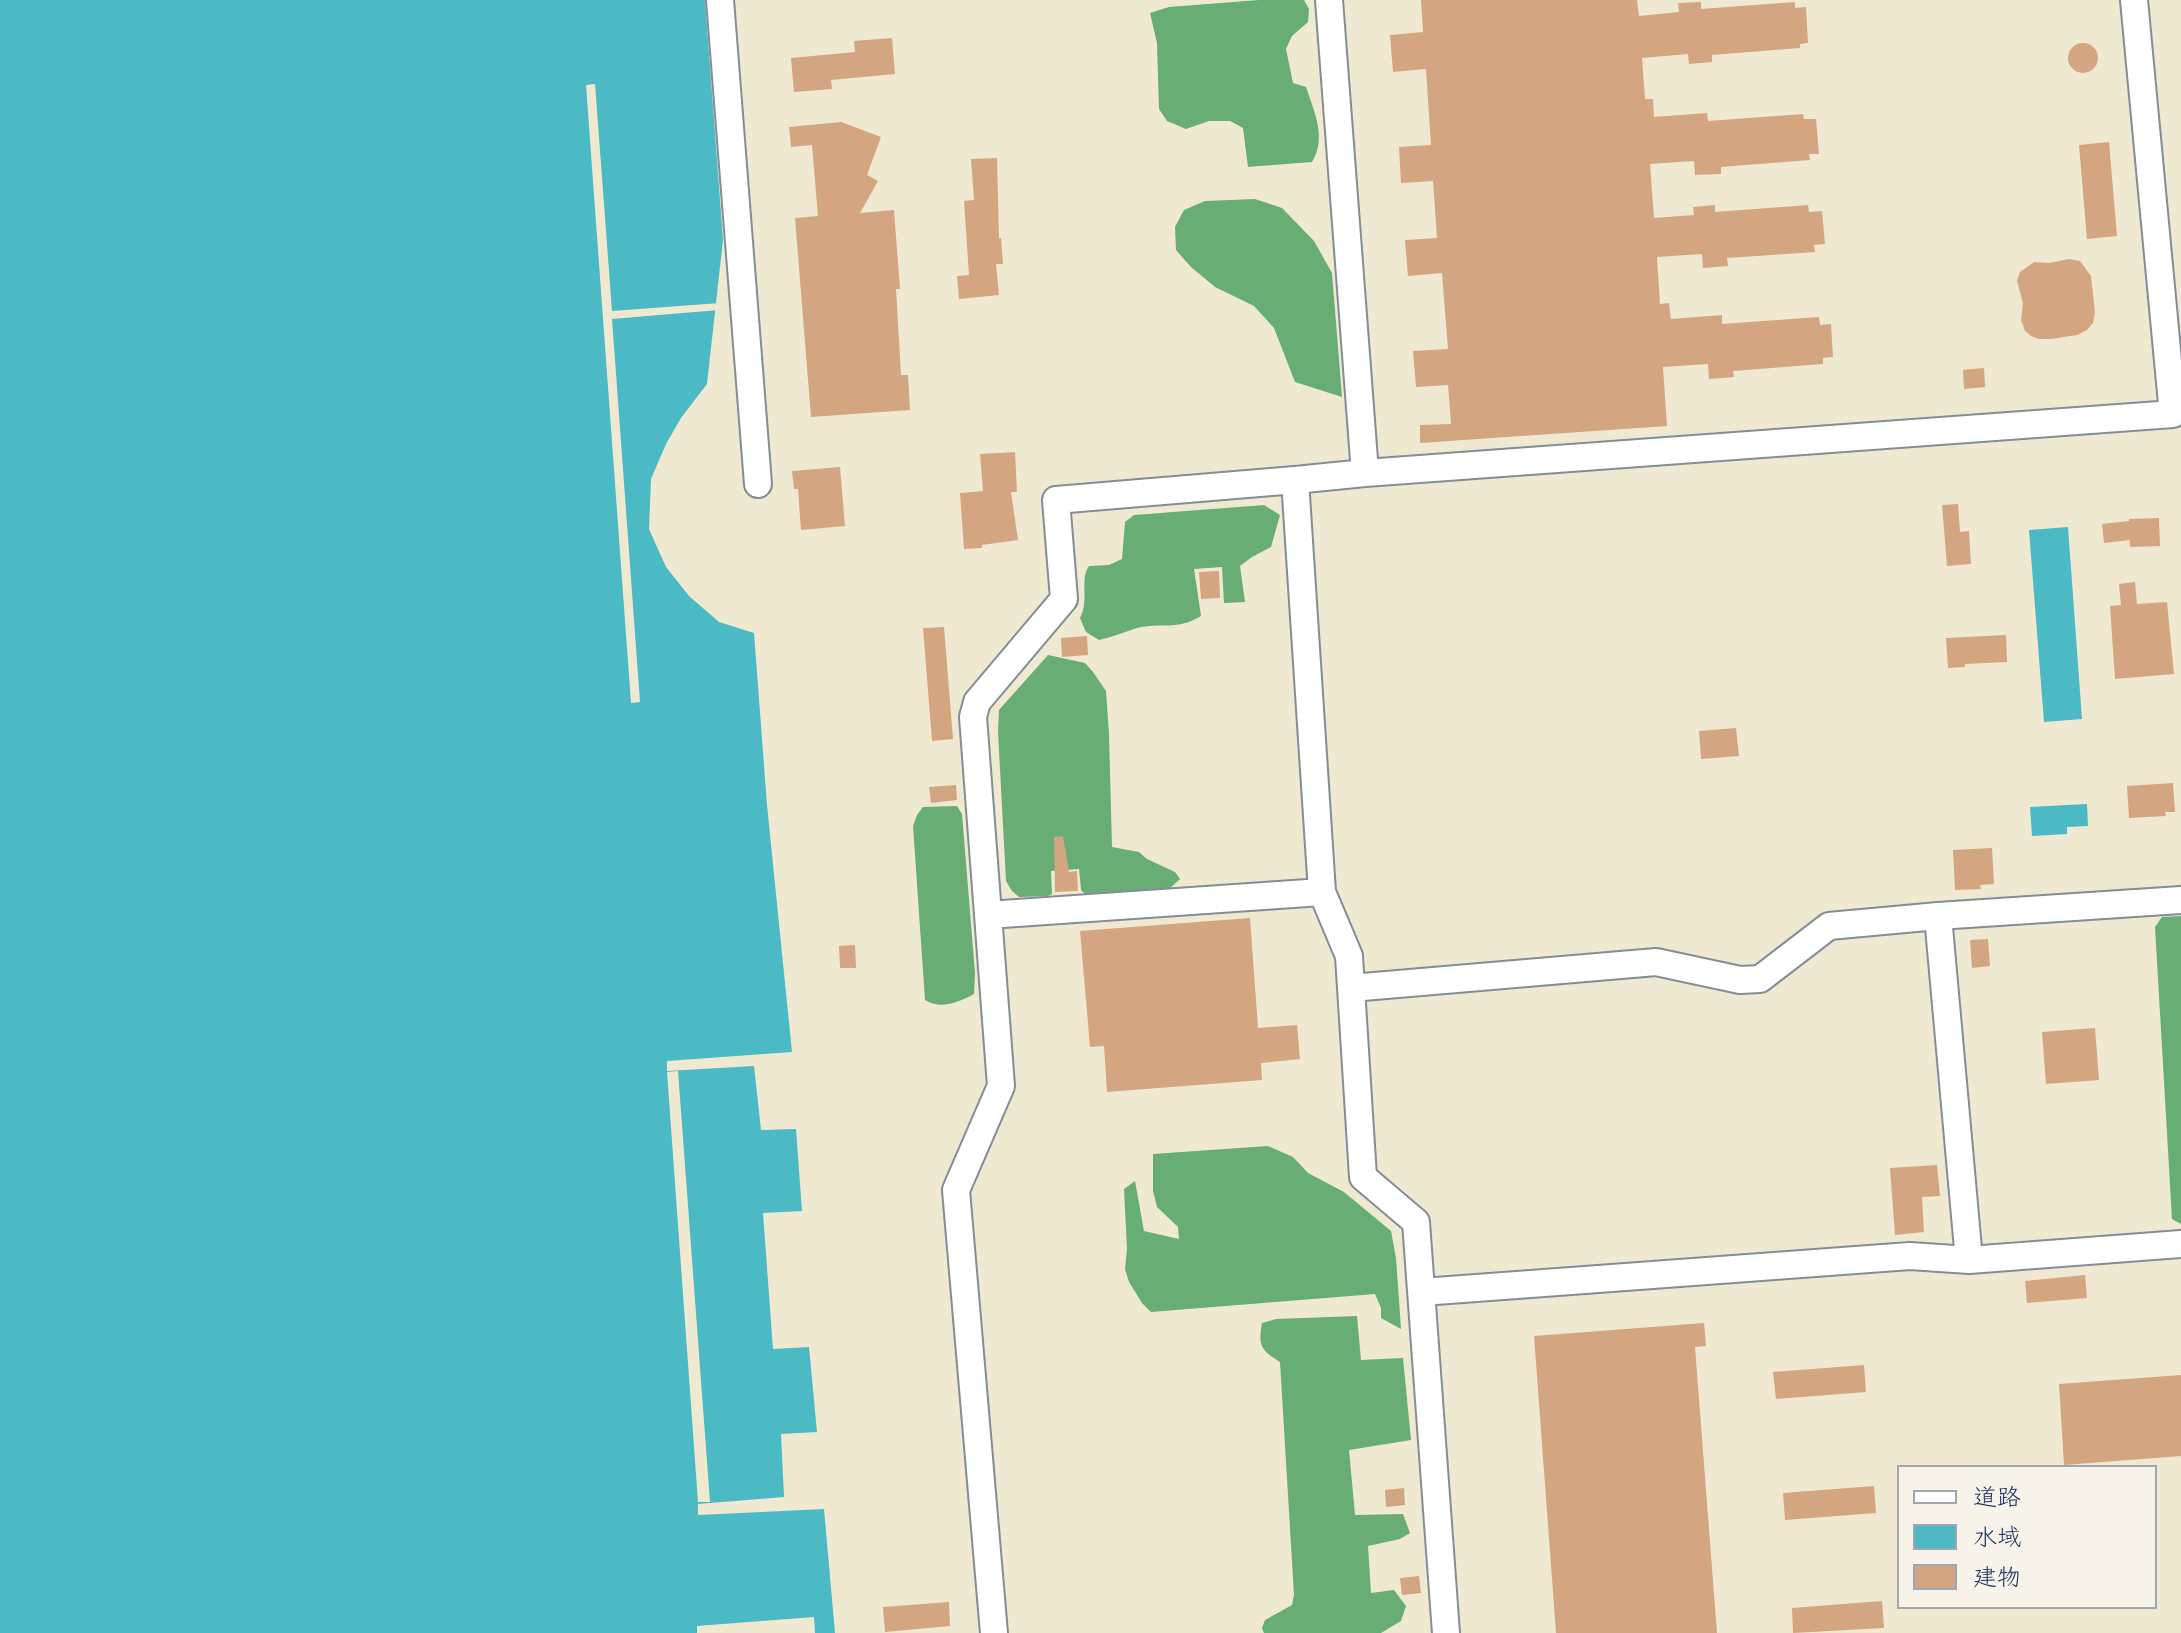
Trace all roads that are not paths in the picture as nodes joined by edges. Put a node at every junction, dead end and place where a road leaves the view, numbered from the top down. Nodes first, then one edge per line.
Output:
1 (720, 0) edge
2 (1329, 0) edge
3 (2134, 0) edge
4 (1365, 473) junction
5 (1295, 480) junction
6 (758, 484) dead end
7 (1322, 892) junction
8 (2181, 900) edge
9 (988, 915) junction
10 (1938, 916) junction
11 (1351, 988) junction
12 (2181, 1244) edge
13 (1969, 1260) junction
14 (1422, 1292) junction
15 (994, 1633) edge
16 (1446, 1633) edge

1 - 6 street
2 - 4 street
3 - 4 street
4 - 5 street
5 - 7 street
5 - 9 street
7 - 9 street
7 - 11 street
8 - 10 street
9 - 15 street
10 - 11 street
10 - 13 street
11 - 14 street
12 - 13 street
13 - 14 street
14 - 16 street

